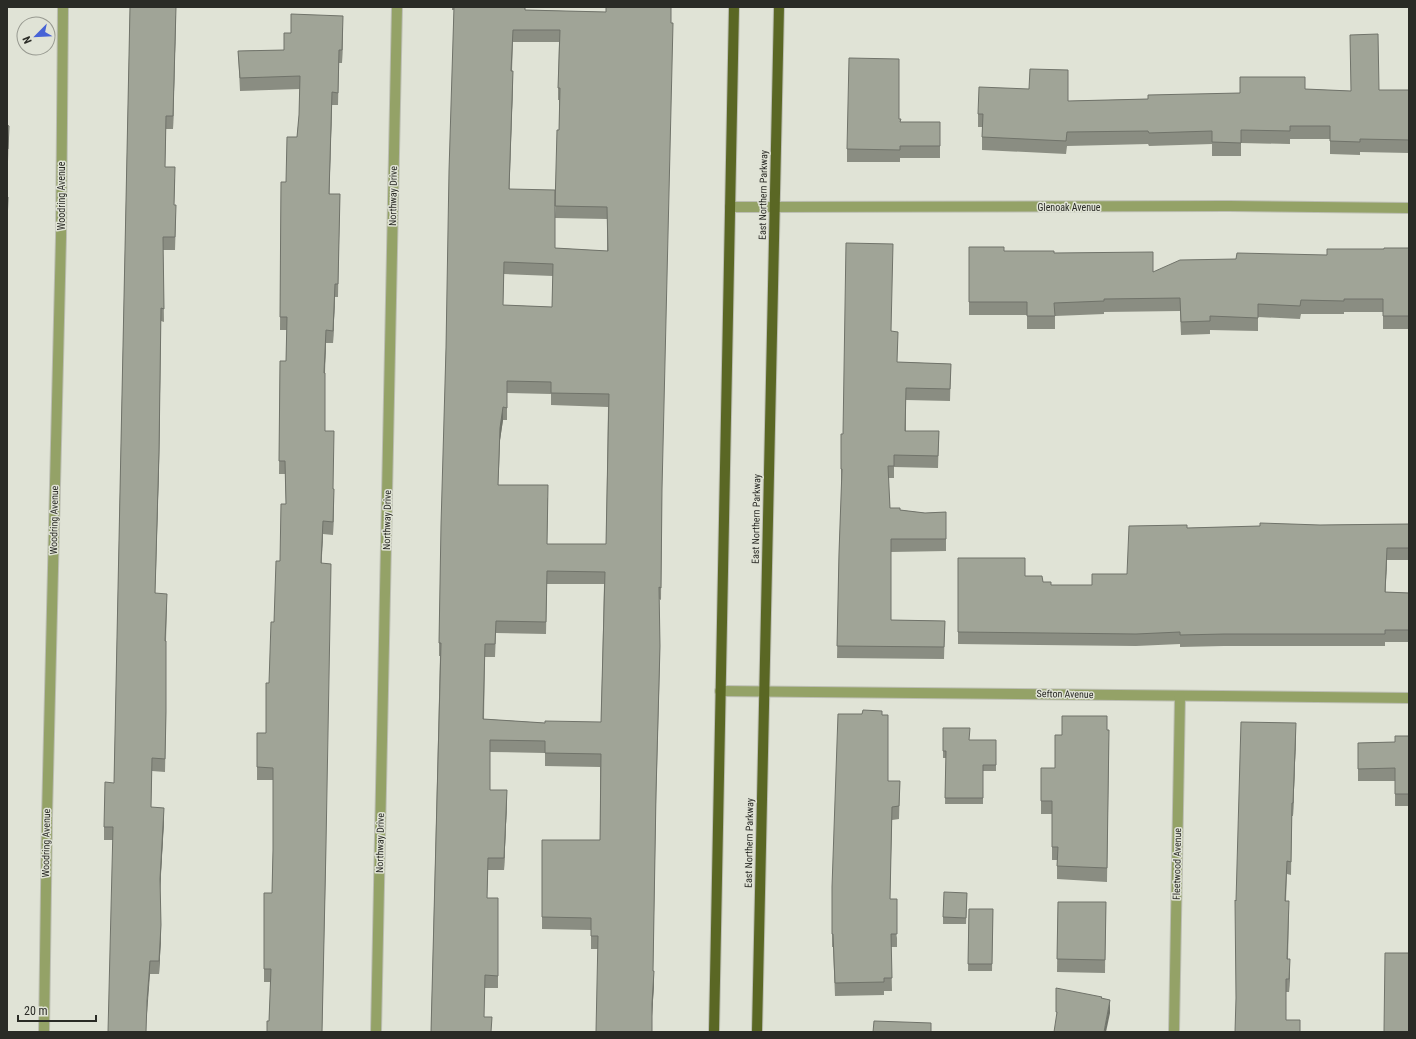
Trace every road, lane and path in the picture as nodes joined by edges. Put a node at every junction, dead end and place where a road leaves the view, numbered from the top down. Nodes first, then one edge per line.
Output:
1 (63, 7) edge
2 (397, 7) edge
3 (734, 7) edge
4 (779, 7) edge
5 (730, 207) junction
6 (775, 207) junction
7 (1409, 208) edge
8 (720, 691) junction
9 (764, 691) junction
10 (1180, 696) junction
11 (1409, 698) edge
12 (44, 1032) edge
13 (376, 1032) edge
14 (714, 1032) edge
15 (758, 1032) edge
16 (1174, 1032) edge

1 - 12 street, Woodring Avenue
2 - 13 street, Northway Drive
3 - 5 main road
4 - 6 main road, East Northern Parkway
5 - 6 street, Glenoak Avenue
5 - 8 main road
6 - 7 street, Glenoak Avenue
6 - 9 main road, East Northern Parkway
8 - 9 street, Sefton Avenue
8 - 14 main road
9 - 10 street, Sefton Avenue
9 - 15 main road, East Northern Parkway
10 - 11 street, Sefton Avenue
10 - 16 street, Fleetwood Avenue

